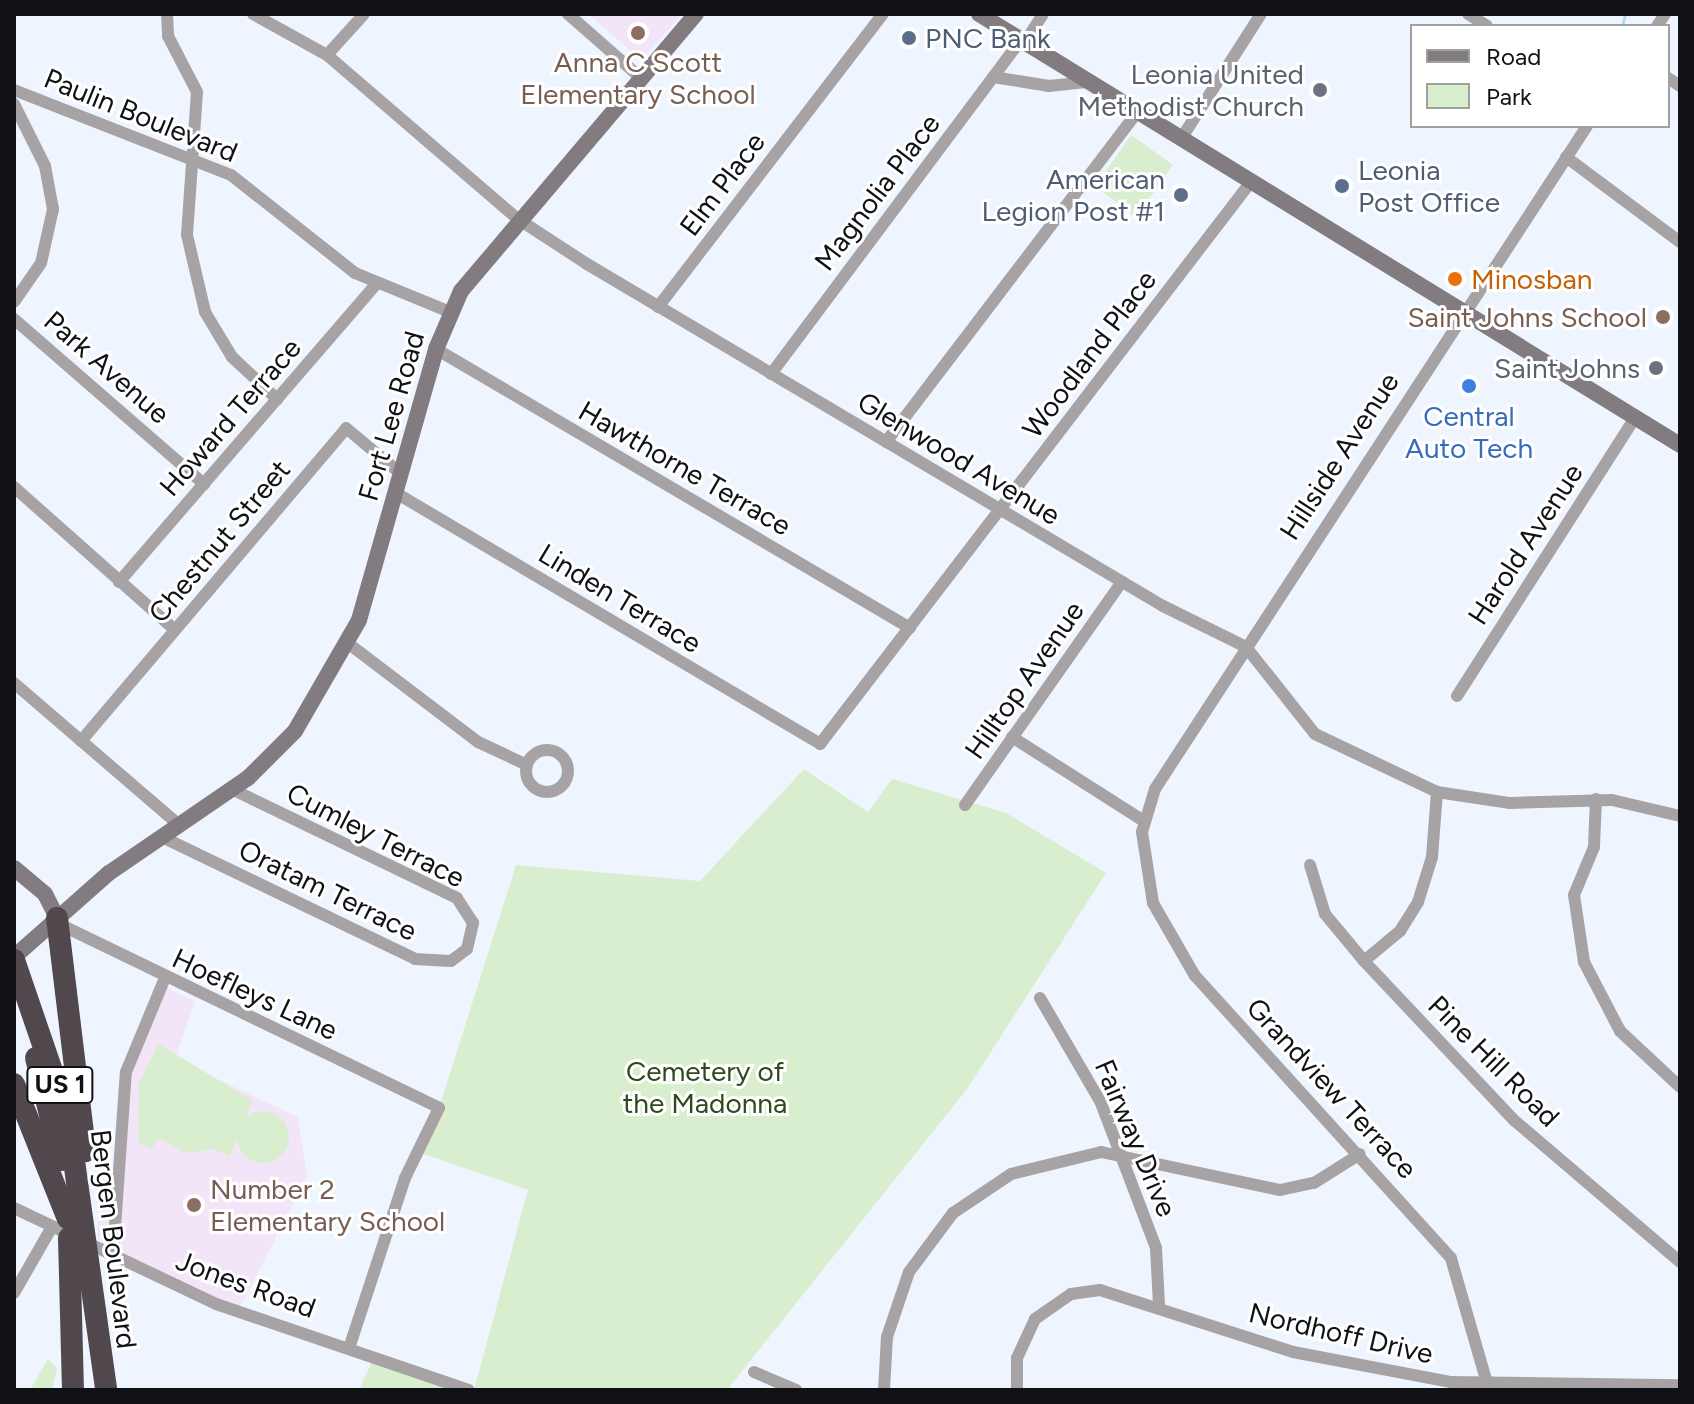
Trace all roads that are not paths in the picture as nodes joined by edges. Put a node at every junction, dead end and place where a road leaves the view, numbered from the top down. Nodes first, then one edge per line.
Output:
1 (167, 14) edge
2 (253, 14) edge
3 (364, 14) edge
4 (568, 14) edge
5 (696, 14) edge
6 (883, 14) edge
7 (979, 14) edge
8 (1043, 14) edge
9 (1261, 14) edge
10 (1023, 41) junction
11 (327, 55) junction
12 (993, 77) junction
13 (641, 78) junction
14 (1086, 82) junction
15 (14, 90) edge
16 (14, 104) edge
17 (1137, 113) junction
18 (1586, 128) edge
19 (1181, 139) junction
20 (1566, 157) junction
21 (192, 158) junction
22 (1250, 183) junction
23 (518, 219) junction
24 (1680, 242) edge
25 (377, 283) junction
26 (14, 302) edge
27 (658, 307) junction
28 (450, 312) junction
29 (1462, 313) junction
30 (14, 319) edge
31 (436, 349) junction
32 (771, 374) junction
33 (277, 399) junction
34 (1635, 418) junction
35 (1678, 439) edge
36 (886, 442) junction
37 (401, 474) junction
38 (204, 484) junction
39 (14, 487) edge
40 (396, 493) junction
41 (1000, 510) junction
42 (119, 582) junction
43 (1122, 582) junction
44 (910, 628) junction
45 (175, 630) junction
46 (349, 644) junction
47 (1246, 647) junction
48 (14, 683) edge
49 (1457, 696) dead end
50 (1012, 737) junction
51 (81, 741) junction
52 (820, 744) joint
53 (527, 765) dead end
54 (232, 789) junction
55 (1437, 792) junction
56 (1596, 799) junction
57 (965, 805) dead end
58 (1680, 816) edge
59 (1144, 821) junction
60 (179, 825) junction
61 (162, 837) junction
62 (1310, 865) dead end
63 (14, 868) edge
64 (57, 918) junction
65 (470, 943) joint
66 (1364, 961) junction
67 (16, 962) edge
68 (165, 978) junction
69 (14, 996) edge
70 (1040, 998) dead end
71 (14, 1084) edge
72 (1680, 1087) edge
73 (1120, 1154) junction
74 (1360, 1154) junction
75 (14, 1208) edge
76 (72, 1219) junction
77 (113, 1256) junction
78 (78, 1258) junction
79 (1680, 1262) edge
80 (71, 1279) junction
81 (14, 1293) edge
82 (1159, 1306) junction
83 (350, 1345) junction
84 (754, 1372) dead end
85 (1680, 1385) edge
86 (1489, 1388) edge
87 (61, 1390) edge
88 (73, 1390) edge
89 (106, 1390) edge
90 (469, 1390) edge
91 (796, 1390) edge
92 (884, 1390) edge
93 (1017, 1390) edge

1 - 21 street
2 - 11 street, Glenwood Avenue
3 - 11 street
4 - 13 street
5 - 13 main road, Fort Lee Road
6 - 27 street, Elm Place
7 - 10 main road
8 - 10 street, Magnolia Place
9 - 19 street
10 - 12 street, Magnolia Place
10 - 14 main road
11 - 23 street, Glenwood Avenue
12 - 14 street
12 - 32 street, Magnolia Place
13 - 23 main road, Fort Lee Road
14 - 17 main road
15 - 21 street, Paulin Boulevard
16 - 26 street
17 - 19 main road
17 - 36 street
18 - 20 street, Hillside Avenue
19 - 22 main road
20 - 24 street
20 - 29 street, Hillside Avenue
21 - 25 street, Paulin Boulevard
21 - 33 street
22 - 29 main road
22 - 41 street, Woodland Place
23 - 27 street, Glenwood Avenue
23 - 28 main road, Fort Lee Road
25 - 28 street, Paulin Boulevard
25 - 33 street, Howard Terrace
27 - 32 street, Glenwood Avenue
28 - 31 main road, Fort Lee Road
29 - 34 main road
29 - 47 street, Hillside Avenue
30 - 38 street, Park Avenue
31 - 37 main road, Fort Lee Road
31 - 44 street, Hawthorne Terrace
32 - 36 street, Glenwood Avenue
33 - 38 street, Howard Terrace
34 - 35 main road
34 - 49 street, Harold Avenue
36 - 41 street, Glenwood Avenue
37 - 40 main road, Fort Lee Road
37 - 45 street, Chestnut Street
38 - 42 street, Howard Terrace
39 - 42 street
40 - 46 main road, Fort Lee Road
40 - 52 street, Linden Terrace
41 - 43 street, Glenwood Avenue
41 - 44 street, Woodland Place
42 - 45 street
43 - 47 street, Glenwood Avenue
43 - 50 street, Hilltop Avenue
44 - 52 street, Woodland Place
45 - 51 street, Chestnut Street
46 - 53 street
46 - 54 main road, Fort Lee Road
47 - 55 street, Glenwood Avenue
47 - 59 street, Hillside Avenue
48 - 51 street
50 - 57 street, Hilltop Avenue
50 - 59 street
51 - 60 street
54 - 60 main road, Fort Lee Road
54 - 65 street, Cumley Terrace
55 - 56 street, Glenwood Avenue
55 - 66 street
56 - 58 street, Glenwood Avenue
56 - 72 street
59 - 74 street, Grandview Terrace
60 - 61 main road, Fort Lee Road
61 - 64 main road, Fort Lee Road
61 - 65 street, Oratam Terrace
62 - 66 street, Pine Hill Road
63 - 64 main road
64 - 67 main road, Fort Lee Road
64 - 68 street, Hoefleys Lane
64 - 76 highway
66 - 79 street, Pine Hill Road
67 - 76 highway, Bergen Boulevard / US 1
68 - 77 street
68 - 83 street, Hoefleys Lane
69 - 76 highway, Bergen Boulevard / US 1
70 - 73 street, Fairway Drive
71 - 76 highway
73 - 74 street
73 - 82 street, Fairway Drive
73 - 92 street
74 - 86 street, Grandview Terrace
75 - 76 street, Jones Road
76 - 77 street, Jones Road
76 - 78 highway, Bergen Boulevard / US 1
76 - 81 street
77 - 83 street, Jones Road
78 - 80 highway, Bergen Boulevard / US 1
78 - 89 highway, Bergen Boulevard / US 1
80 - 87 highway
80 - 88 highway, US 1
82 - 86 street, Nordhoff Drive
82 - 93 street, Nordhoff Drive
83 - 90 street, Jones Road
84 - 91 street
85 - 86 street, Nordhoff Drive

